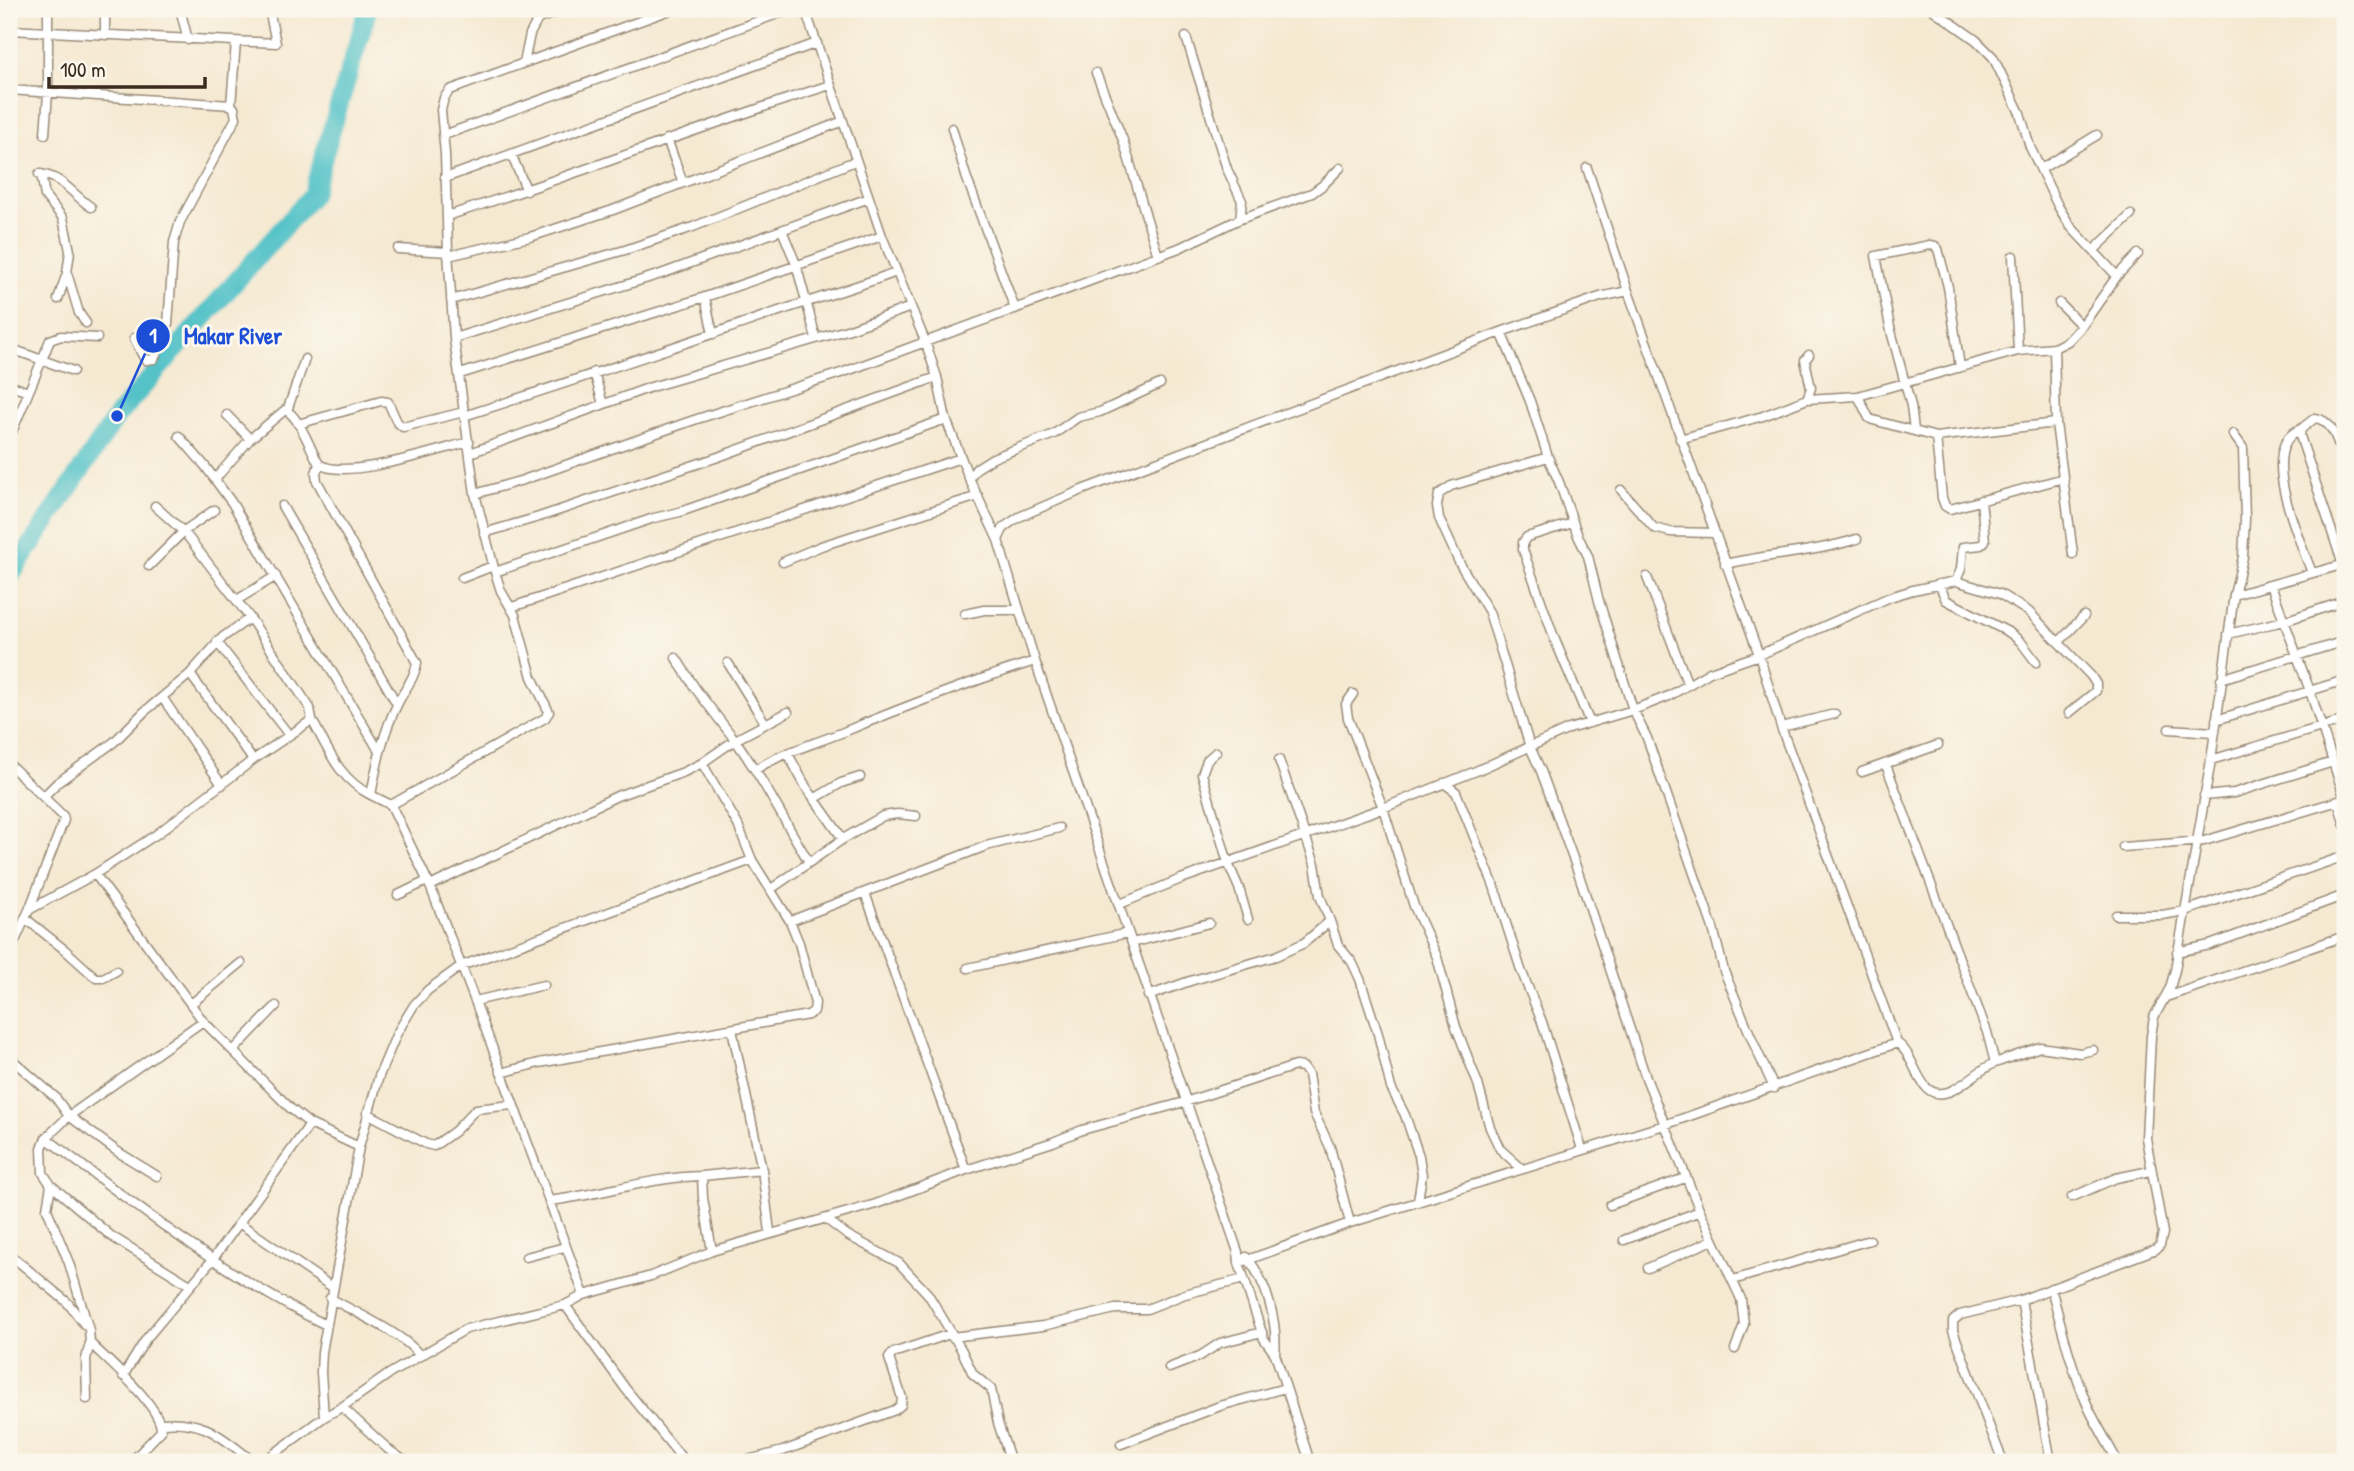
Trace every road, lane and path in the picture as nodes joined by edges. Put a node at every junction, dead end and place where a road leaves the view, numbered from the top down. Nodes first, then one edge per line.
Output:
1 (48, 9) edge
2 (105, 9) edge
3 (180, 9) edge
4 (269, 9) edge
5 (563, 9) edge
6 (673, 9) edge
7 (791, 9) edge
8 (805, 9) edge
9 (1932, 9) edge
10 (9, 30) edge
11 (48, 31) junction
12 (104, 35) junction
13 (1186, 37) dead end
14 (188, 40) junction
15 (236, 42) junction
16 (817, 43) junction
17 (524, 64) junction
18 (1096, 73) dead end
19 (830, 85) junction
20 (9, 90) edge
21 (48, 93) junction
22 (231, 105) junction
23 (841, 122) junction
24 (952, 128) dead end
25 (45, 134) dead end
26 (443, 135) junction
27 (2097, 135) dead end
28 (667, 139) junction
29 (511, 154) junction
30 (855, 161) junction
31 (1340, 168) dead end
32 (1587, 168) dead end
33 (2041, 169) junction
34 (444, 178) junction
35 (683, 183) junction
36 (527, 191) junction
37 (869, 198) junction
38 (91, 207) dead end
39 (2132, 215) dead end
40 (447, 216) junction
41 (1240, 219) junction
42 (782, 230) junction
43 (882, 236) junction
44 (398, 249) dead end
45 (2094, 250) junction
46 (448, 254) junction
47 (2138, 254) dead end
48 (1158, 256) junction
49 (2013, 256) dead end
50 (796, 264) junction
51 (896, 272) junction
52 (66, 273) junction
53 (2117, 276) junction
54 (1628, 291) junction
55 (705, 297) junction
56 (58, 299) dead end
57 (451, 300) junction
58 (805, 302) junction
59 (2059, 303) dead end
60 (911, 307) junction
61 (1015, 309) junction
62 (86, 323) dead end
63 (2082, 326) junction
64 (1502, 332) junction
65 (713, 334) junction
66 (97, 338) dead end
67 (134, 338) dead end
68 (454, 338) junction
69 (816, 338) junction
70 (925, 341) junction
71 (9, 348) edge
72 (2054, 348) junction
73 (2018, 351) junction
74 (1809, 355) dead end
75 (305, 359) dead end
76 (42, 360) junction
77 (1961, 367) junction
78 (73, 371) dead end
79 (594, 372) junction
80 (460, 374) junction
81 (937, 377) junction
82 (1160, 384) dead end
83 (9, 385) edge
84 (1905, 385) junction
85 (28, 392) junction
86 (1858, 397) junction
87 (1808, 399) junction
88 (603, 404) junction
89 (287, 411) junction
90 (464, 414) junction
91 (227, 415) dead end
92 (946, 419) junction
93 (298, 424) junction
94 (2056, 424) junction
95 (2301, 429) junction
96 (1914, 430) junction
97 (10, 432) edge
98 (2233, 434) dead end
99 (179, 436) dead end
100 (1936, 437) junction
101 (250, 439) junction
102 (1680, 439) junction
103 (468, 442) junction
104 (470, 453) junction
105 (1548, 457) junction
106 (961, 458) junction
107 (319, 464) junction
108 (2345, 464) edge
109 (969, 478) junction
110 (2064, 478) junction
111 (215, 479) junction
112 (1621, 490) dead end
113 (475, 494) junction
114 (978, 496) junction
115 (1981, 500) junction
116 (155, 506) dead end
117 (282, 506) dead end
118 (214, 510) dead end
119 (1573, 523) junction
120 (992, 526) junction
121 (1004, 527) junction
122 (184, 531) junction
123 (484, 533) junction
124 (1715, 533) junction
125 (1857, 539) dead end
126 (998, 540) junction
127 (2073, 554) dead end
128 (783, 562) dead end
129 (1725, 564) junction
130 (2344, 565) edge
131 (149, 566) dead end
132 (494, 569) junction
133 (2312, 573) junction
134 (276, 576) junction
135 (1647, 577) dead end
136 (462, 578) dead end
137 (1956, 581) junction
138 (1938, 584) junction
139 (2271, 585) junction
140 (2234, 595) junction
141 (237, 600) junction
142 (2345, 601) edge
143 (512, 607) junction
144 (1018, 610) junction
145 (965, 614) dead end
146 (2084, 616) dead end
147 (250, 618) junction
148 (2284, 621) junction
149 (2228, 634) junction
150 (2345, 641) edge
151 (218, 642) junction
152 (2059, 642) junction
153 (2296, 655) junction
154 (1759, 656) junction
155 (676, 658) dead end
156 (1035, 662) junction
157 (2036, 662) dead end
158 (728, 663) dead end
159 (190, 674) junction
160 (2221, 679) junction
161 (2345, 680) edge
162 (1688, 685) junction
163 (2310, 691) junction
164 (1353, 694) dead end
165 (162, 697) junction
166 (397, 704) junction
167 (1633, 710) junction
168 (788, 712) dead end
169 (2069, 713) dead end
170 (1835, 714) dead end
171 (312, 720) junction
172 (2216, 720) junction
173 (2345, 720) edge
174 (765, 723) junction
175 (1590, 723) junction
176 (1781, 727) junction
177 (2321, 728) junction
178 (2169, 729) dead end
179 (2214, 732) junction
180 (289, 735) junction
181 (735, 740) junction
182 (1539, 743) junction
183 (1938, 745) dead end
184 (1531, 747) junction
185 (379, 751) junction
186 (1216, 752) dead end
187 (788, 754) junction
188 (1535, 758) junction
189 (253, 760) junction
190 (1279, 760) dead end
191 (2211, 760) junction
192 (2333, 762) junction
193 (702, 763) junction
194 (9, 764) edge
195 (1886, 765) junction
196 (756, 769) junction
197 (1862, 772) dead end
198 (1463, 776) junction
199 (860, 777) dead end
200 (1444, 783) junction
201 (222, 785) junction
202 (1456, 792) junction
203 (372, 795) junction
204 (44, 796) junction
205 (2204, 796) junction
206 (814, 799) junction
207 (2343, 800) edge
208 (391, 805) junction
209 (1382, 808) junction
210 (916, 816) dead end
211 (2345, 825) edge
212 (1059, 828) dead end
213 (1304, 835) junction
214 (843, 839) junction
215 (2196, 843) junction
216 (2123, 848) dead end
217 (2345, 856) edge
218 (752, 860) junction
219 (809, 862) junction
220 (1228, 863) junction
221 (94, 874) junction
222 (428, 883) junction
223 (771, 889) junction
224 (865, 893) junction
225 (398, 895) dead end
226 (2345, 895) edge
227 (1120, 904) junction
228 (2185, 911) junction
229 (27, 914) junction
230 (2116, 915) dead end
231 (1248, 919) dead end
232 (790, 921) junction
233 (1330, 921) junction
234 (1209, 923) dead end
235 (1128, 933) junction
236 (2345, 936) edge
237 (1132, 943) junction
238 (2178, 952) junction
239 (9, 954) edge
240 (241, 963) dead end
241 (461, 966) junction
242 (968, 968) dead end
243 (116, 971) dead end
244 (544, 985) dead end
245 (1148, 996) junction
246 (2166, 998) junction
247 (475, 1000) junction
248 (191, 1004) junction
249 (276, 1006) dead end
250 (203, 1021) junction
251 (732, 1029) junction
252 (1897, 1043) junction
253 (2093, 1050) dead end
254 (233, 1051) junction
255 (9, 1057) edge
256 (1995, 1063) junction
257 (501, 1073) junction
258 (1774, 1088) junction
259 (1185, 1102) junction
260 (512, 1105) junction
261 (367, 1113) junction
262 (69, 1116) junction
263 (310, 1124) junction
264 (1664, 1125) junction
265 (46, 1139) junction
266 (359, 1147) junction
267 (1582, 1149) junction
268 (1521, 1168) junction
269 (762, 1170) junction
270 (967, 1170) junction
271 (2150, 1171) junction
272 (157, 1176) dead end
273 (702, 1176) junction
274 (1685, 1178) junction
275 (51, 1185) junction
276 (2072, 1197) dead end
277 (1418, 1201) junction
278 (549, 1202) junction
279 (1610, 1205) dead end
280 (1700, 1211) junction
281 (826, 1219) junction
282 (239, 1223) junction
283 (1350, 1223) junction
284 (771, 1233) junction
285 (1623, 1240) dead end
286 (1713, 1240) junction
287 (1870, 1240) dead end
288 (565, 1247) junction
289 (712, 1251) junction
290 (1238, 1252) junction
291 (9, 1254) edge
292 (526, 1257) dead end
293 (1248, 1258) junction
294 (213, 1259) junction
295 (1238, 1262) junction
296 (1648, 1268) dead end
297 (1244, 1279) junction
298 (1734, 1280) junction
299 (190, 1285) junction
300 (332, 1287) junction
301 (2051, 1289) junction
302 (584, 1296) junction
303 (330, 1298) junction
304 (2021, 1300) junction
305 (565, 1305) junction
306 (326, 1325) junction
307 (89, 1329) junction
308 (1262, 1332) junction
309 (951, 1335) junction
310 (90, 1343) junction
311 (1735, 1349) dead end
312 (1275, 1354) junction
313 (420, 1356) junction
314 (1169, 1368) dead end
315 (123, 1376) junction
316 (1285, 1388) junction
317 (87, 1399) dead end
318 (342, 1407) junction
319 (324, 1417) junction
320 (162, 1423) junction
321 (1121, 1444) dead end
322 (783, 1451) junction
323 (131, 1462) edge
324 (254, 1462) edge
325 (263, 1462) edge
326 (406, 1462) edge
327 (685, 1462) edge
328 (740, 1462) edge
329 (787, 1462) edge
330 (1011, 1462) edge
331 (1310, 1462) edge
332 (2003, 1462) edge
333 (2051, 1462) edge
334 (2118, 1462) edge

1 - 11 street
2 - 12 street
3 - 14 street
4 - 15 street
5 - 17 street
6 - 17 street
7 - 26 street
8 - 16 street
9 - 33 street
10 - 11 street
11 - 12 street
11 - 21 street
12 - 14 street
13 - 41 street
14 - 15 street
15 - 22 street
16 - 19 street
16 - 29 street
17 - 26 street
18 - 48 street
19 - 23 street
19 - 28 street
20 - 21 street
21 - 22 street
21 - 25 street
22 - 67 street
23 - 30 street
23 - 35 street
24 - 61 street
26 - 34 street
27 - 33 street
28 - 35 street
28 - 36 street
29 - 34 street
29 - 36 street
30 - 37 street
30 - 57 street
31 - 41 street
32 - 54 street
33 - 45 street
34 - 40 street
35 - 46 street
36 - 40 street
37 - 42 street
37 - 43 street
38 - 52 street
39 - 45 street
40 - 46 street
41 - 48 street
42 - 50 street
42 - 68 street
43 - 50 street
43 - 51 street
44 - 46 street
45 - 53 street
46 - 57 street
47 - 53 street
48 - 61 street
49 - 73 street
50 - 55 street
50 - 58 street
51 - 58 street
51 - 60 street
52 - 56 street
52 - 62 street
53 - 63 street
54 - 64 street
54 - 102 street
55 - 65 street
55 - 80 street
57 - 68 street
58 - 65 street
58 - 69 street
59 - 63 street
60 - 69 street
60 - 70 street
61 - 70 street
63 - 72 street
64 - 105 street
64 - 121 street
65 - 79 street
66 - 76 street
68 - 80 street
69 - 88 street
70 - 81 street
70 - 113 street
71 - 76 street
72 - 73 street
72 - 94 street
73 - 77 street
74 - 87 street
75 - 89 street
76 - 78 street
76 - 85 street
77 - 84 street
77 - 84 street
79 - 88 street
79 - 90 street
80 - 90 street
81 - 92 street
81 - 123 street
82 - 109 street
83 - 85 street
84 - 86 street
84 - 96 street
85 - 97 street
86 - 87 street
86 - 96 street
87 - 102 street
88 - 104 street
89 - 93 street
89 - 101 street
90 - 93 street
90 - 103 street
91 - 101 street
92 - 106 street
92 - 132 street
93 - 107 street
94 - 100 street
94 - 110 street
95 - 108 street
95 - 130 street
95 - 133 street
96 - 100 street
98 - 140 street
99 - 111 street
100 - 115 street
101 - 111 street
102 - 124 street
103 - 104 street
103 - 107 street
104 - 113 street
105 - 119 street
105 - 184 street
106 - 109 street
106 - 143 street
107 - 166 street
109 - 114 street
110 - 115 street
110 - 127 street
111 - 134 street
112 - 124 street
113 - 123 street
114 - 120 street
114 - 128 street
115 - 137 street
116 - 122 street
117 - 166 street
118 - 122 street
119 - 167 street
119 - 175 street
120 - 121 street
120 - 126 street
121 - 126 street
122 - 131 street
122 - 141 street
123 - 132 street
124 - 129 street
125 - 129 street
126 - 144 street
129 - 154 street
130 - 133 street
132 - 136 street
132 - 143 street
133 - 139 street
134 - 141 street
134 - 185 street
135 - 162 street
137 - 138 street
137 - 152 street
138 - 154 street
138 - 157 street
139 - 140 street
139 - 148 street
140 - 149 street
141 - 147 street
142 - 148 street
143 - 208 street
144 - 145 street
144 - 156 street
146 - 152 street
147 - 151 street
147 - 171 street
148 - 149 street
148 - 153 street
149 - 160 street
150 - 153 street
151 - 159 street
151 - 180 street
152 - 169 street
153 - 160 street
153 - 163 street
154 - 162 street
154 - 176 street
155 - 181 street
156 - 187 street
156 - 227 street
158 - 174 street
159 - 165 street
159 - 189 street
160 - 172 street
161 - 163 street
162 - 167 street
163 - 172 street
163 - 177 street
164 - 209 street
165 - 201 street
165 - 204 street
166 - 185 street
167 - 175 street
167 - 258 street
168 - 174 street
170 - 176 street
171 - 180 street
171 - 203 street
172 - 179 street
173 - 177 street
174 - 181 street
175 - 182 street
176 - 252 street
177 - 191 street
177 - 192 street
178 - 179 street
179 - 191 street
180 - 189 street
181 - 193 street
181 - 196 street
182 - 184 street
182 - 188 street
183 - 195 street
184 - 188 street
184 - 198 street
185 - 203 street
186 - 220 street
187 - 196 street
187 - 206 street
188 - 264 street
189 - 201 street
190 - 213 street
191 - 205 street
192 - 205 street
192 - 207 street
193 - 218 street
193 - 222 street
194 - 204 street
195 - 197 street
195 - 256 street
196 - 219 street
198 - 200 street
198 - 202 street
199 - 206 street
200 - 202 street
200 - 209 street
201 - 221 street
202 - 267 street
203 - 208 street
204 - 229 street
205 - 215 street
206 - 214 street
207 - 211 street
207 - 215 street
208 - 222 street
209 - 213 street
209 - 268 street
210 - 214 street
212 - 224 street
213 - 220 street
213 - 233 street
214 - 219 street
215 - 216 street
215 - 228 street
217 - 228 street
218 - 223 street
218 - 241 street
219 - 223 street
220 - 227 street
220 - 231 street
221 - 229 street
221 - 248 street
222 - 225 street
222 - 241 street
223 - 232 street
224 - 232 street
224 - 270 street
226 - 238 street
227 - 235 street
228 - 230 street
228 - 238 street
229 - 239 street
229 - 243 street
232 - 251 street
233 - 245 street
233 - 277 street
234 - 237 street
235 - 237 street
235 - 242 street
236 - 246 street
237 - 245 street
238 - 246 street
240 - 248 street
241 - 247 street
241 - 261 street
244 - 247 street
245 - 259 street
246 - 271 street
247 - 257 street
248 - 250 street
249 - 254 street
250 - 254 street
250 - 262 street
251 - 257 street
251 - 269 street
252 - 256 street
252 - 258 street
253 - 256 street
254 - 263 street
255 - 262 street
257 - 260 street
258 - 264 street
259 - 270 street
259 - 283 street
259 - 290 street
260 - 261 street
260 - 278 street
261 - 266 street
262 - 265 street
262 - 272 street
263 - 266 street
263 - 282 street
264 - 267 street
264 - 274 street
265 - 275 street
265 - 294 street
266 - 300 street
267 - 268 street
268 - 277 street
269 - 273 street
269 - 284 street
270 - 281 street
271 - 276 street
271 - 301 street
273 - 278 street
273 - 289 street
274 - 279 street
274 - 280 street
275 - 299 street
275 - 307 street
277 - 283 street
278 - 288 street
280 - 285 street
280 - 286 street
281 - 284 street
281 - 309 street
282 - 294 street
282 - 300 street
283 - 293 street
284 - 289 street
286 - 296 street
286 - 298 street
287 - 298 street
288 - 292 street
288 - 302 street
289 - 302 street
290 - 293 street
290 - 295 street
291 - 307 street
293 - 295 street
293 - 312 street
294 - 299 street
294 - 306 street
295 - 297 street
297 - 308 street
297 - 309 street
298 - 311 street
299 - 315 street
300 - 303 street
301 - 304 street
301 - 334 street
302 - 305 street
303 - 306 street
303 - 313 street
304 - 332 street
304 - 333 street
305 - 313 street
305 - 327 street
306 - 319 street
307 - 310 street
308 - 312 street
308 - 314 street
309 - 322 street
309 - 330 street
310 - 315 street
310 - 317 street
312 - 316 street
313 - 318 street
315 - 320 street
316 - 321 street
316 - 331 street
318 - 319 street
318 - 326 street
319 - 325 street
320 - 323 street
320 - 324 street
322 - 328 street
322 - 329 street

